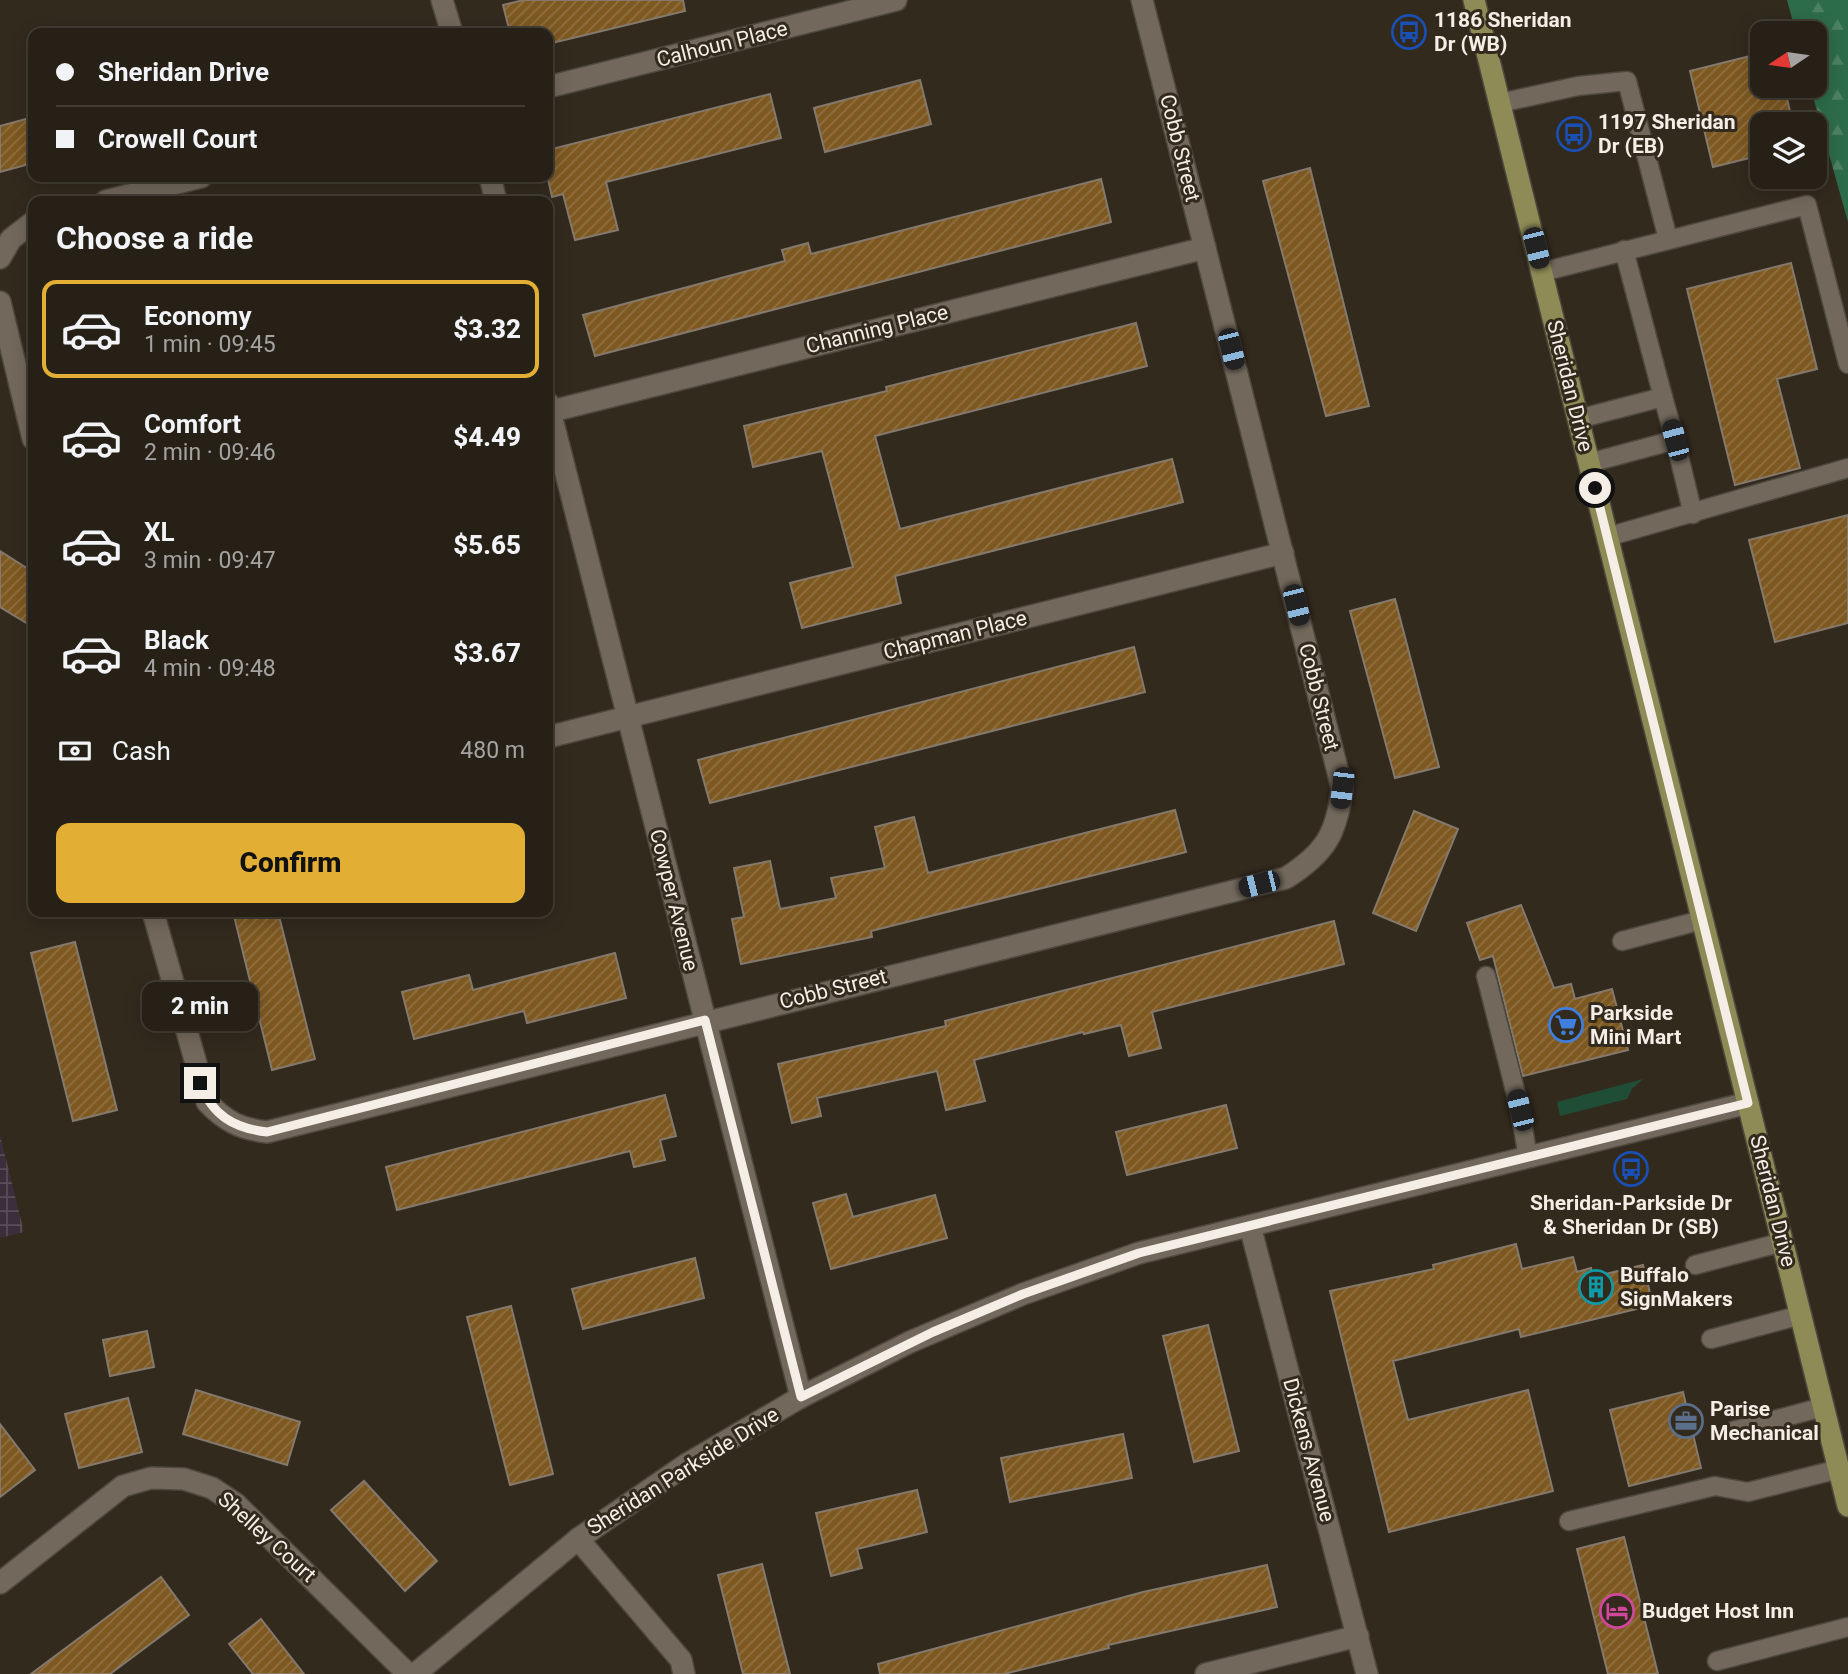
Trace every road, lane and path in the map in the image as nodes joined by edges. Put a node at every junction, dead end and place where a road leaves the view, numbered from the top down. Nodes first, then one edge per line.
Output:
1 (442, 0) edge
2 (896, 0) edge
3 (1142, 0) edge
4 (1474, 0) edge
5 (450, 28) edge
6 (553, 87) edge
7 (1500, 103) junction
8 (181, 182) edge
9 (126, 196) edge
10 (28, 226) edge
11 (1668, 239) junction
12 (1205, 248) junction
13 (1624, 250) junction
14 (0, 258) edge
15 (1542, 272) junction
16 (0, 302) edge
17 (1848, 364) edge
18 (1663, 397) junction
19 (553, 408) edge
20 (28, 418) edge
21 (1578, 419) junction
22 (553, 428) edge
23 (1675, 440) junction
24 (1589, 463) junction
25 (1848, 468) edge
26 (1693, 514) junction
27 (1607, 537) junction
28 (1283, 553) junction
29 (628, 716) junction
30 (553, 736) edge
31 (154, 917) edge
32 (1702, 920) junction
33 (1622, 941) dead end
34 (1486, 976) dead end
35 (705, 1020) junction
36 (1748, 1103) junction
37 (1528, 1158) junction
38 (1250, 1226) junction
39 (1783, 1241) junction
40 (1695, 1265) dead end
41 (1801, 1315) junction
42 (1711, 1339) dead end
43 (801, 1397) junction
44 (1823, 1407) junction
45 (1733, 1431) dead end
46 (1839, 1469) junction
47 (1848, 1504) edge
48 (1569, 1521) dead end
49 (578, 1539) junction
50 (0, 1583) edge
51 (1848, 1627) edge
52 (1358, 1636) junction
53 (1717, 1661) dead end
54 (408, 1674) edge
55 (415, 1674) edge
56 (684, 1674) edge
57 (1206, 1674) edge
58 (1367, 1674) edge

1 - 5 street
2 - 6 street, Calhoun Place
3 - 12 street, Cobb Street
4 - 7 main road, Sheridan Drive
7 - 11 lane
7 - 15 main road, Sheridan Drive
8 - 9 street
10 - 14 street
11 - 13 lane
11 - 17 lane
12 - 19 street, Channing Place
12 - 28 street, Cobb Street
13 - 15 lane
13 - 18 lane
15 - 21 main road, Sheridan Drive
16 - 20 street
18 - 21 lane
18 - 23 lane
21 - 24 main road, Sheridan Drive
22 - 29 street, Cowper Avenue
23 - 24 lane
23 - 26 lane
24 - 27 main road, Sheridan Drive
25 - 26 lane
26 - 27 lane
27 - 32 main road, Sheridan Drive
28 - 29 street, Chapman Place
28 - 35 street, Cobb Street
29 - 30 street, Chapman Place
29 - 35 street, Cowper Avenue
31 - 35 street, Cobb Street
32 - 33 lane
32 - 36 main road, Sheridan Drive
34 - 37 lane
35 - 43 street, Cowper Avenue
36 - 37 street, Sheridan Parkside Drive
36 - 39 main road, Sheridan Drive
37 - 38 street, Sheridan Parkside Drive
38 - 43 street, Sheridan Parkside Drive
38 - 52 street, Dickens Avenue
39 - 40 lane
39 - 41 main road, Sheridan Drive
41 - 42 lane
41 - 44 main road, Sheridan Drive
43 - 49 street, Sheridan Parkside Drive
44 - 45 lane
44 - 46 main road, Sheridan Drive
46 - 47 main road, Sheridan Drive
46 - 48 lane
49 - 55 street, Sheridan Parkside Drive
49 - 56 street
50 - 54 street, Shelley Court
51 - 53 lane
52 - 57 street
52 - 58 street, Dickens Avenue

